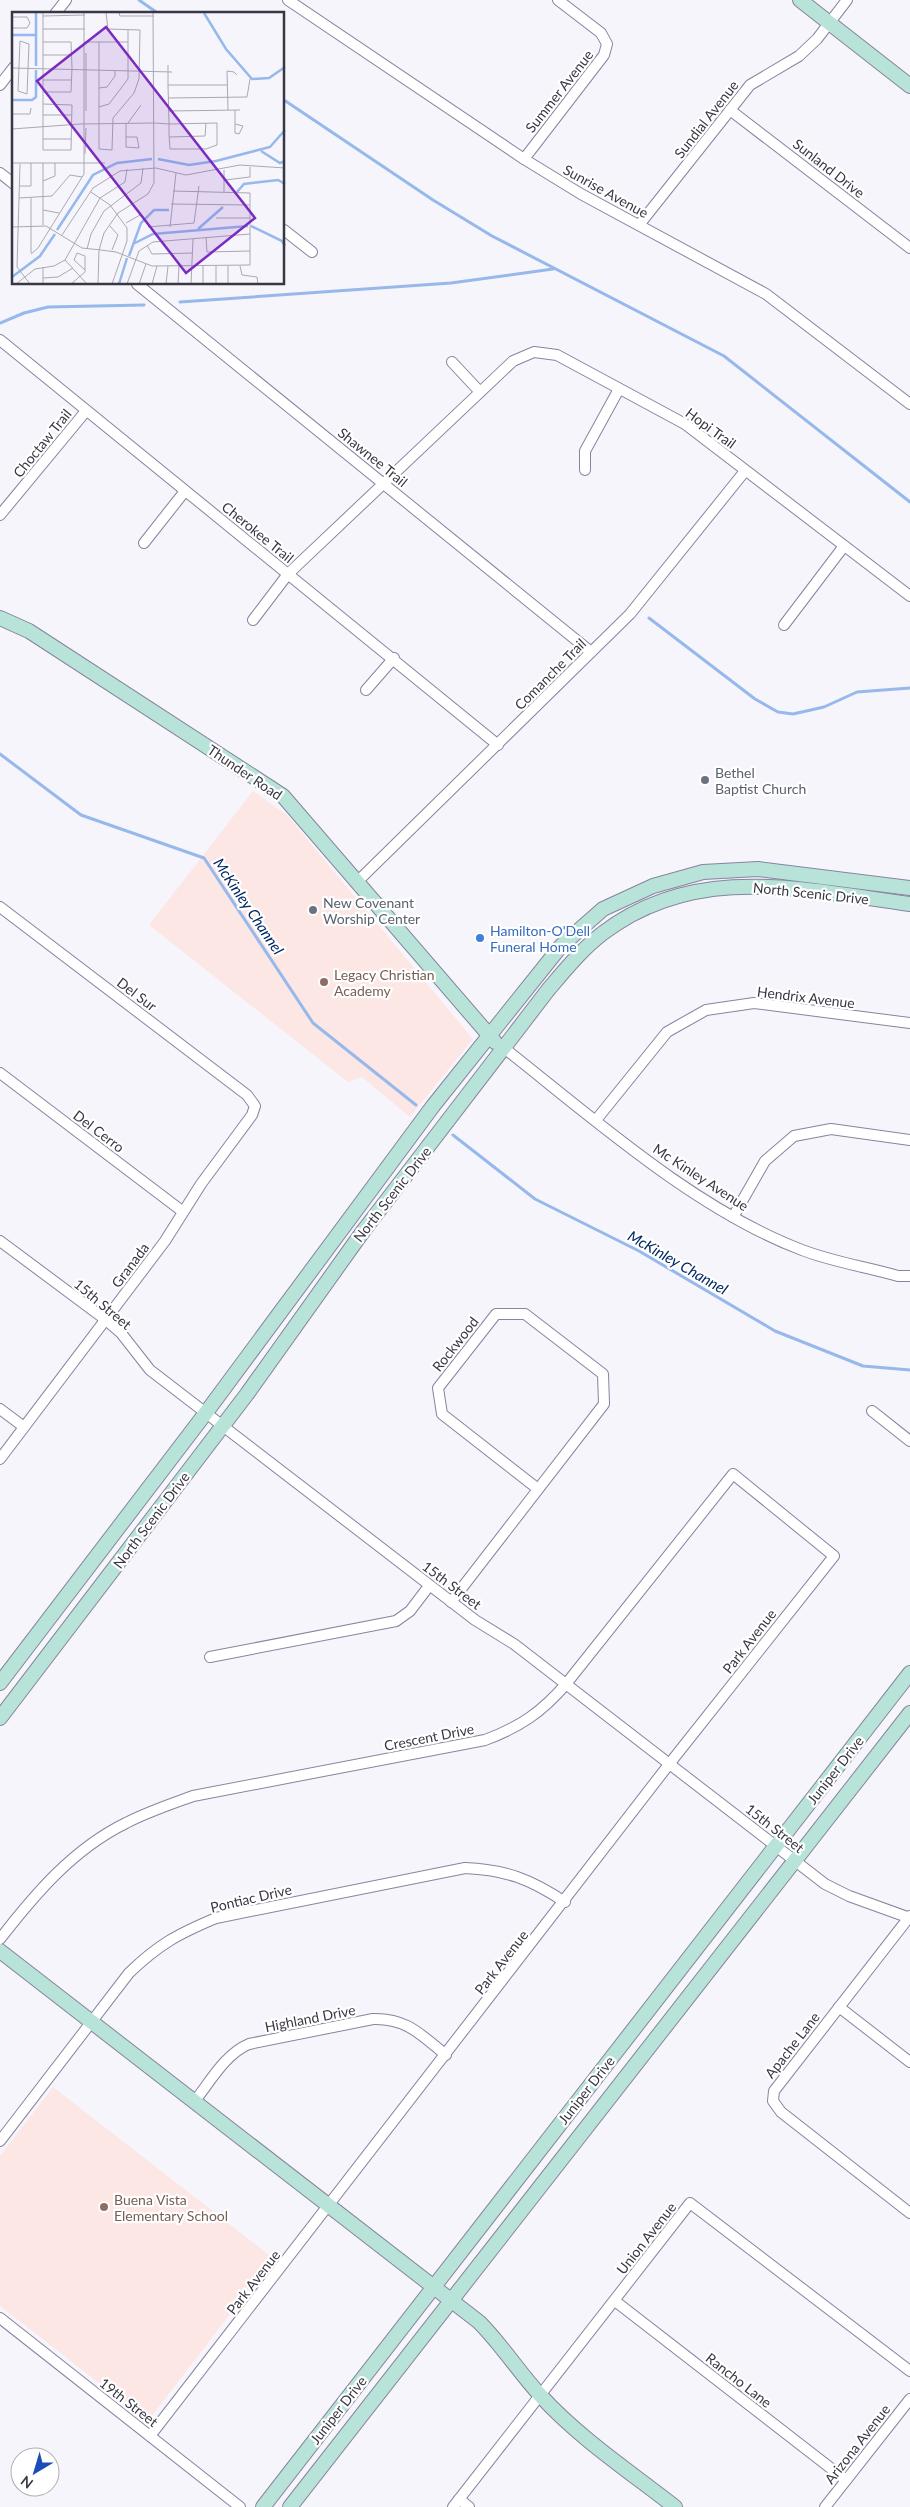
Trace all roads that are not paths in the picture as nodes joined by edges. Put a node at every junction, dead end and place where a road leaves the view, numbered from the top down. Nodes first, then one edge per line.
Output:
1 (66, 0) edge
2 (288, 0) edge
3 (558, 0) edge
4 (800, 0) edge
5 (847, 0) edge
6 (57, 12) edge
7 (829, 22) junction
8 (12, 70) edge
9 (0, 85) edge
10 (910, 86) edge
11 (730, 110) junction
12 (524, 159) junction
13 (0, 173) edge
14 (12, 182) edge
15 (639, 225) junction
16 (285, 231) edge
17 (910, 248) edge
18 (312, 252) dead end
19 (138, 285) edge
20 (0, 340) edge
21 (452, 362) dead end
22 (619, 389) junction
23 (480, 392) junction
24 (910, 404) edge
25 (86, 411) junction
26 (585, 470) dead end
27 (745, 471) junction
28 (384, 483) junction
29 (186, 491) junction
30 (4, 503) edge
31 (0, 515) edge
32 (144, 543) dead end
33 (844, 546) junction
34 (288, 574) junction
35 (910, 596) edge
36 (0, 618) edge
37 (253, 620) dead end
38 (784, 625) dead end
39 (591, 652) junction
40 (394, 658) junction
41 (366, 690) dead end
42 (498, 745) junction
43 (829, 878) junction
44 (358, 881) junction
45 (910, 888) edge
46 (828, 893) junction
47 (910, 904) edge
48 (0, 907) edge
49 (910, 1023) edge
50 (489, 1037) junction
51 (504, 1048) junction
52 (0, 1073) edge
53 (255, 1106) joint
54 (596, 1120) junction
55 (910, 1140) edge
56 (182, 1211) junction
57 (733, 1217) junction
58 (350, 1219) junction
59 (364, 1230) junction
60 (0, 1241) edge
61 (910, 1276) edge
62 (106, 1320) junction
63 (0, 1409) edge
64 (872, 1411) dead end
65 (205, 1414) junction
66 (222, 1426) junction
67 (24, 1427) junction
68 (910, 1441) edge
69 (0, 1459) edge
70 (538, 1489) junction
71 (784, 1515) joint
72 (429, 1586) junction
73 (451, 1602) junction
74 (210, 1657) dead end
75 (910, 1673) edge
76 (0, 1683) edge
77 (566, 1684) junction
78 (910, 1713) edge
79 (0, 1718) edge
80 (670, 1763) junction
81 (776, 1847) junction
82 (793, 1860) junction
83 (565, 1902) junction
84 (910, 1917) edge
85 (0, 1939) edge
86 (0, 1951) edge
87 (840, 2007) junction
88 (91, 2023) junction
89 (446, 2054) junction
90 (910, 2062) edge
91 (604, 2067) junction
92 (622, 2081) junction
93 (194, 2102) junction
94 (0, 2141) edge
95 (328, 2206) junction
96 (910, 2214) edge
97 (433, 2287) junction
98 (452, 2301) junction
99 (615, 2301) junction
100 (0, 2318) edge
101 (910, 2371) edge
102 (539, 2395) junction
103 (910, 2398) edge
104 (150, 2436) junction
105 (846, 2480) junction
106 (456, 2503) edge
107 (240, 2507) edge
108 (263, 2507) edge
109 (290, 2507) edge
110 (469, 2507) edge
111 (675, 2507) edge
112 (825, 2507) edge

1 - 6 street
2 - 12 street, Sunrise Avenue
3 - 12 street, Summer Avenue
4 - 7 street
5 - 7 street, Sundial Avenue
7 - 10 street
7 - 11 street, Sundial Avenue
8 - 9 street
11 - 15 street, Sundial Avenue
11 - 17 street, Sunland Drive
12 - 15 street, Sunrise Avenue
13 - 14 street
15 - 24 street, Sunrise Avenue
16 - 18 street
19 - 28 street, Shawnee Trail
20 - 25 street, Cherokee Trail
21 - 23 street
22 - 23 street, Hopi Trail
22 - 26 street
22 - 27 street, Hopi Trail
23 - 28 street, Hopi Trail
25 - 29 street, Cherokee Trail
25 - 30 street, Choctaw Trail
27 - 33 street, Hopi Trail
27 - 39 street, Comanche Trail
28 - 34 street, Hopi Trail
28 - 39 street, Shawnee Trail
29 - 32 street
29 - 34 street, Cherokee Trail
30 - 31 street, Choctaw Trail
33 - 35 street, Hopi Trail
33 - 38 street
34 - 37 street, Hopi Trail
34 - 40 street, Cherokee Trail
36 - 44 street, Thunder Road
39 - 42 street, Comanche Trail
40 - 41 street
40 - 42 street, Cherokee Trail
42 - 44 street, Comanche Trail
43 - 45 street, North Scenic Drive
43 - 46 street
43 - 50 street, North Scenic Drive
44 - 50 street, Thunder Road
46 - 47 street, North Scenic Drive
46 - 51 street, North Scenic Drive
48 - 53 street, Del Sur
49 - 54 street, Hendrix Avenue
50 - 51 street, Thunder Road
50 - 58 street, North Scenic Drive
51 - 54 street, Mc Kinley Avenue
51 - 59 street, North Scenic Drive
52 - 56 street, Del Cerro
53 - 56 street, Granada
54 - 57 street, Mc Kinley Avenue
55 - 57 street
56 - 62 street, Granada
57 - 61 street, Mc Kinley Avenue
58 - 59 street
58 - 65 street, North Scenic Drive
59 - 66 street, North Scenic Drive
60 - 62 street, 15th Street
62 - 65 street, 15th Street
62 - 67 street, Granada
63 - 67 street
64 - 68 street
65 - 66 street, 15th Street
65 - 76 street, North Scenic Drive
66 - 72 street, 15th Street
66 - 79 street, North Scenic Drive
67 - 69 street, Granada
70 - 70 street, Rockwood
70 - 73 street, Rockwood
71 - 77 street, Crescent Drive
71 - 80 street, Park Avenue
72 - 73 street, 15th Street
72 - 74 street
73 - 77 street, 15th Street
75 - 81 street, Juniper Drive
77 - 80 street, 15th Street
77 - 85 street, Crescent Drive
78 - 82 street, Juniper Drive
80 - 81 street, 15th Street
80 - 83 street, Park Avenue
81 - 82 street, 15th Street
81 - 91 street, Juniper Drive
82 - 84 street, 15th Street
82 - 92 street, Juniper Drive
83 - 88 street, Pontiac Drive
83 - 89 street, Park Avenue
84 - 87 street, Apache Lane
86 - 88 street
87 - 90 street
87 - 96 street, Apache Lane
88 - 93 street
88 - 94 street, Pontiac Drive
89 - 93 street, Highland Drive
89 - 95 street, Park Avenue
91 - 92 street
91 - 97 street, Juniper Drive
92 - 98 street, Juniper Drive
93 - 95 street
95 - 97 street
95 - 104 street, Park Avenue
97 - 98 street
97 - 108 street, Juniper Drive
98 - 102 street
98 - 109 street, Juniper Drive
99 - 101 street, Union Avenue
99 - 102 street, Union Avenue
99 - 105 street, Rancho Lane
100 - 104 street, 19th Street
102 - 106 street, Union Avenue
102 - 111 street
103 - 105 street, Arizona Avenue
104 - 107 street, 19th Street
105 - 112 street, Arizona Avenue
106 - 110 street

